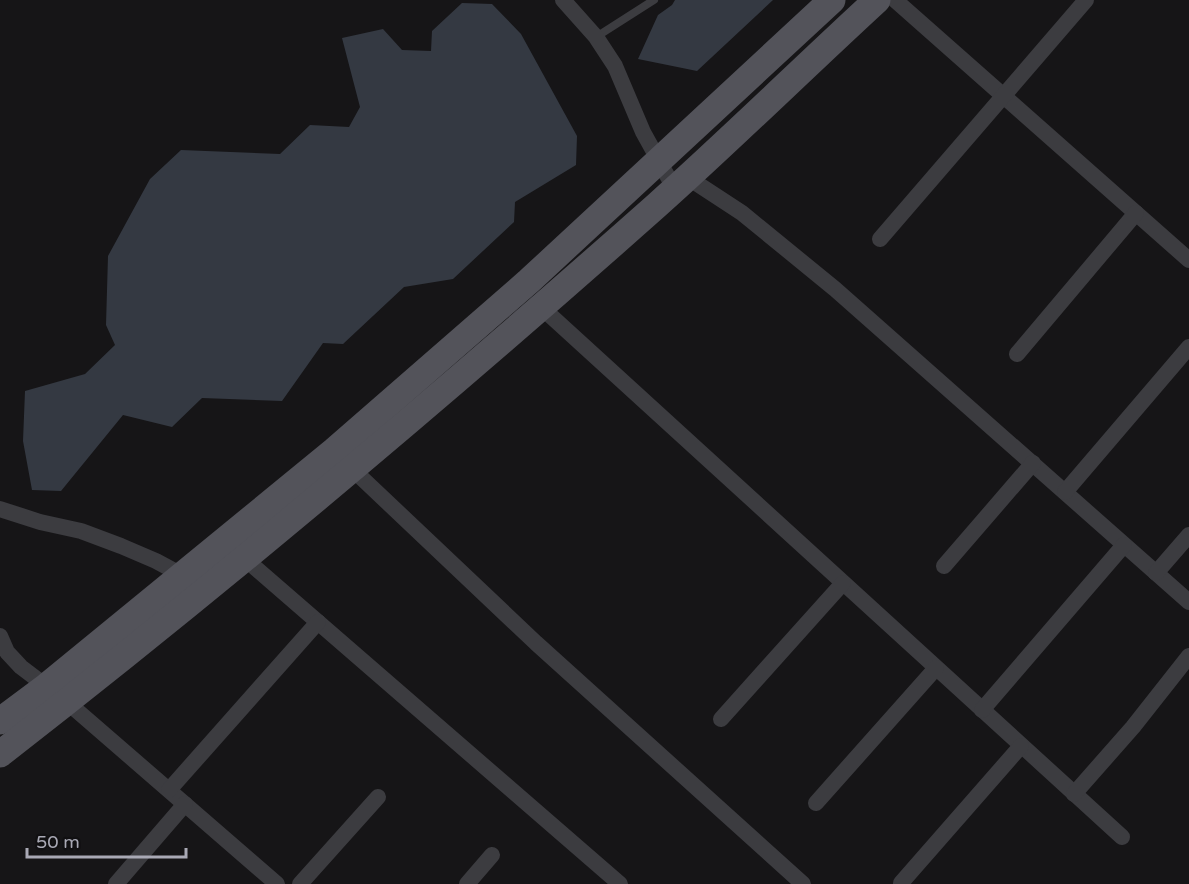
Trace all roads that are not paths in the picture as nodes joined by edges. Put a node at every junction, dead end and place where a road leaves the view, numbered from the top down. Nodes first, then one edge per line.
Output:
1 (563, 0) edge
2 (654, 0) edge
3 (832, 0) edge
4 (877, 0) edge
5 (895, 0) edge
6 (1086, 0) edge
7 (596, 37) junction
8 (1004, 95) junction
9 (658, 161) junction
10 (681, 183) junction
11 (1136, 213) junction
12 (880, 239) dead end
13 (1189, 260) edge
14 (540, 306) junction
15 (1189, 347) edge
16 (1017, 354) dead end
17 (343, 460) junction
18 (1033, 463) junction
19 (1065, 492) junction
20 (0, 509) edge
21 (1189, 535) edge
22 (1124, 545) junction
23 (244, 558) junction
24 (944, 566) dead end
25 (1156, 573) junction
26 (182, 575) junction
27 (843, 583) junction
28 (1189, 602) edge
29 (318, 622) junction
30 (0, 636) edge
31 (1189, 656) edge
32 (936, 668) junction
33 (57, 694) junction
34 (982, 710) junction
35 (721, 718) dead end
36 (0, 722) edge
37 (1021, 746) junction
38 (0, 754) edge
39 (169, 790) junction
40 (1074, 794) junction
41 (378, 797) dead end
42 (816, 803) dead end
43 (185, 804) junction
44 (1122, 837) dead end
45 (492, 855) dead end
46 (797, 882) edge
47 (116, 884) edge
48 (277, 884) edge
49 (300, 884) edge
50 (467, 884) edge
51 (620, 884) edge
52 (901, 884) edge

1 - 7 street
2 - 7 lane
3 - 9 main road
4 - 10 main road
5 - 8 street
6 - 8 street
7 - 9 street
8 - 11 street
8 - 12 street
9 - 10 street
9 - 17 main road
10 - 14 main road
10 - 18 street
11 - 13 street
11 - 16 street
14 - 17 main road
14 - 27 street
15 - 19 street
17 - 23 main road
17 - 26 main road
17 - 46 street
18 - 19 street
18 - 24 street
19 - 22 street
20 - 26 street
21 - 25 street
22 - 25 street
22 - 34 street
23 - 29 street
23 - 33 main road
25 - 28 street
26 - 33 main road
27 - 32 street
27 - 35 street
29 - 39 street
29 - 51 street
30 - 33 street
31 - 40 street
32 - 34 street
32 - 42 street
33 - 36 main road
33 - 38 main road
33 - 39 street
34 - 37 street
37 - 40 street
37 - 52 street
39 - 43 street
40 - 44 street
41 - 49 street
43 - 47 street
43 - 48 street
45 - 50 street

